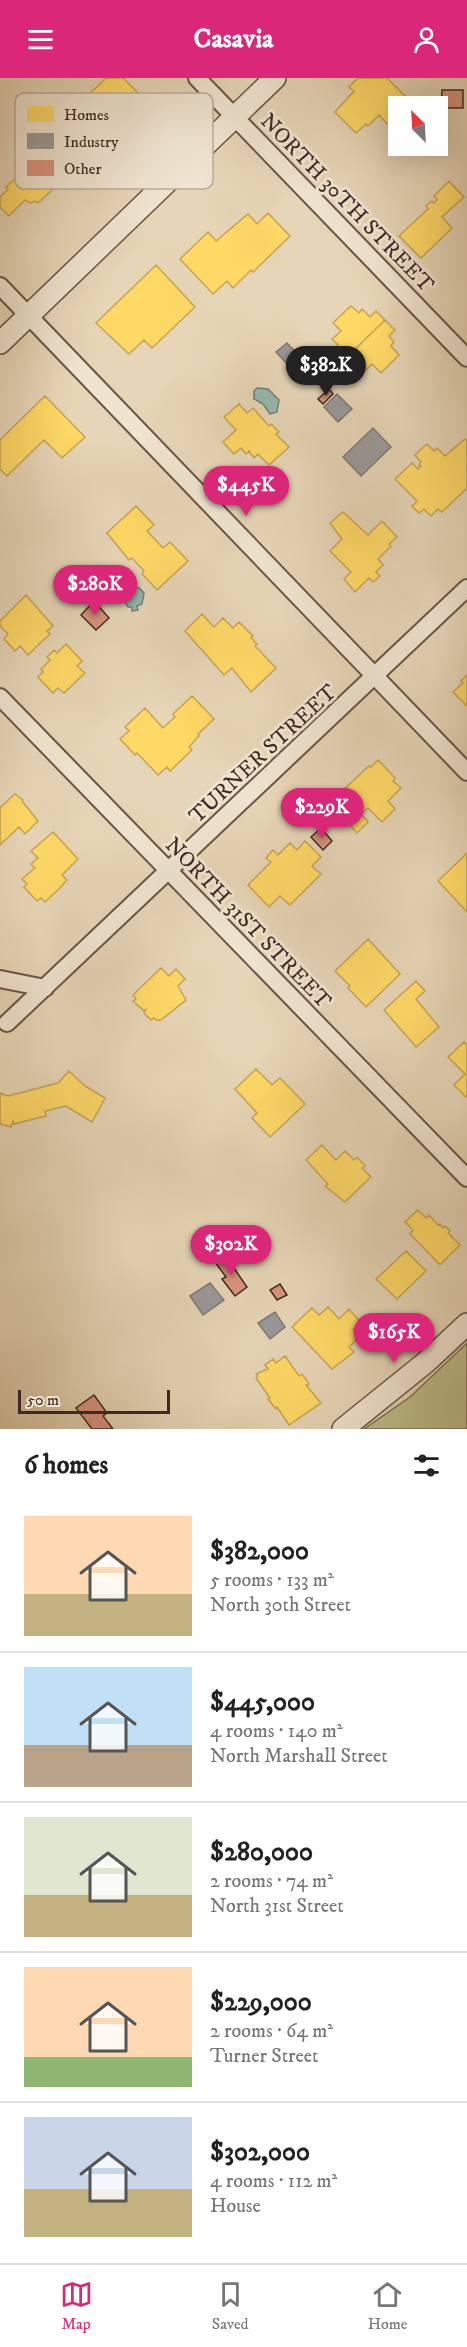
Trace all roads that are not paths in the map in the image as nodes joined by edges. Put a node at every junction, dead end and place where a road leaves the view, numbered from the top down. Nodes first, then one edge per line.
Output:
1 (197, 78) edge
2 (275, 78) edge
3 (212, 93) edge
4 (213, 94) edge
5 (235, 117) junction
6 (213, 138) edge
7 (160, 189) edge
8 (0, 286) edge
9 (29, 316) junction
10 (0, 343) edge
11 (467, 358) edge
12 (467, 588) edge
13 (375, 677) junction
14 (0, 697) edge
15 (467, 772) edge
16 (168, 872) junction
17 (0, 979) edge
18 (45, 988) junction
19 (7, 1023) dead end
20 (467, 1178) edge
21 (467, 1324) edge
22 (343, 1429) edge

1 - 3 street, NORTH 30TH STREET
2 - 5 street
4 - 5 street, NORTH 30TH STREET
5 - 6 street
5 - 11 street, NORTH 30TH STREET
7 - 9 street
8 - 9 street
9 - 10 street
9 - 13 street
12 - 13 street, TURNER STREET
13 - 15 street
13 - 16 street, TURNER STREET
14 - 16 street, NORTH 31ST STREET
16 - 18 street, TURNER STREET
16 - 20 street, NORTH 31ST STREET
17 - 18 street
18 - 19 street, TURNER STREET
21 - 22 street

